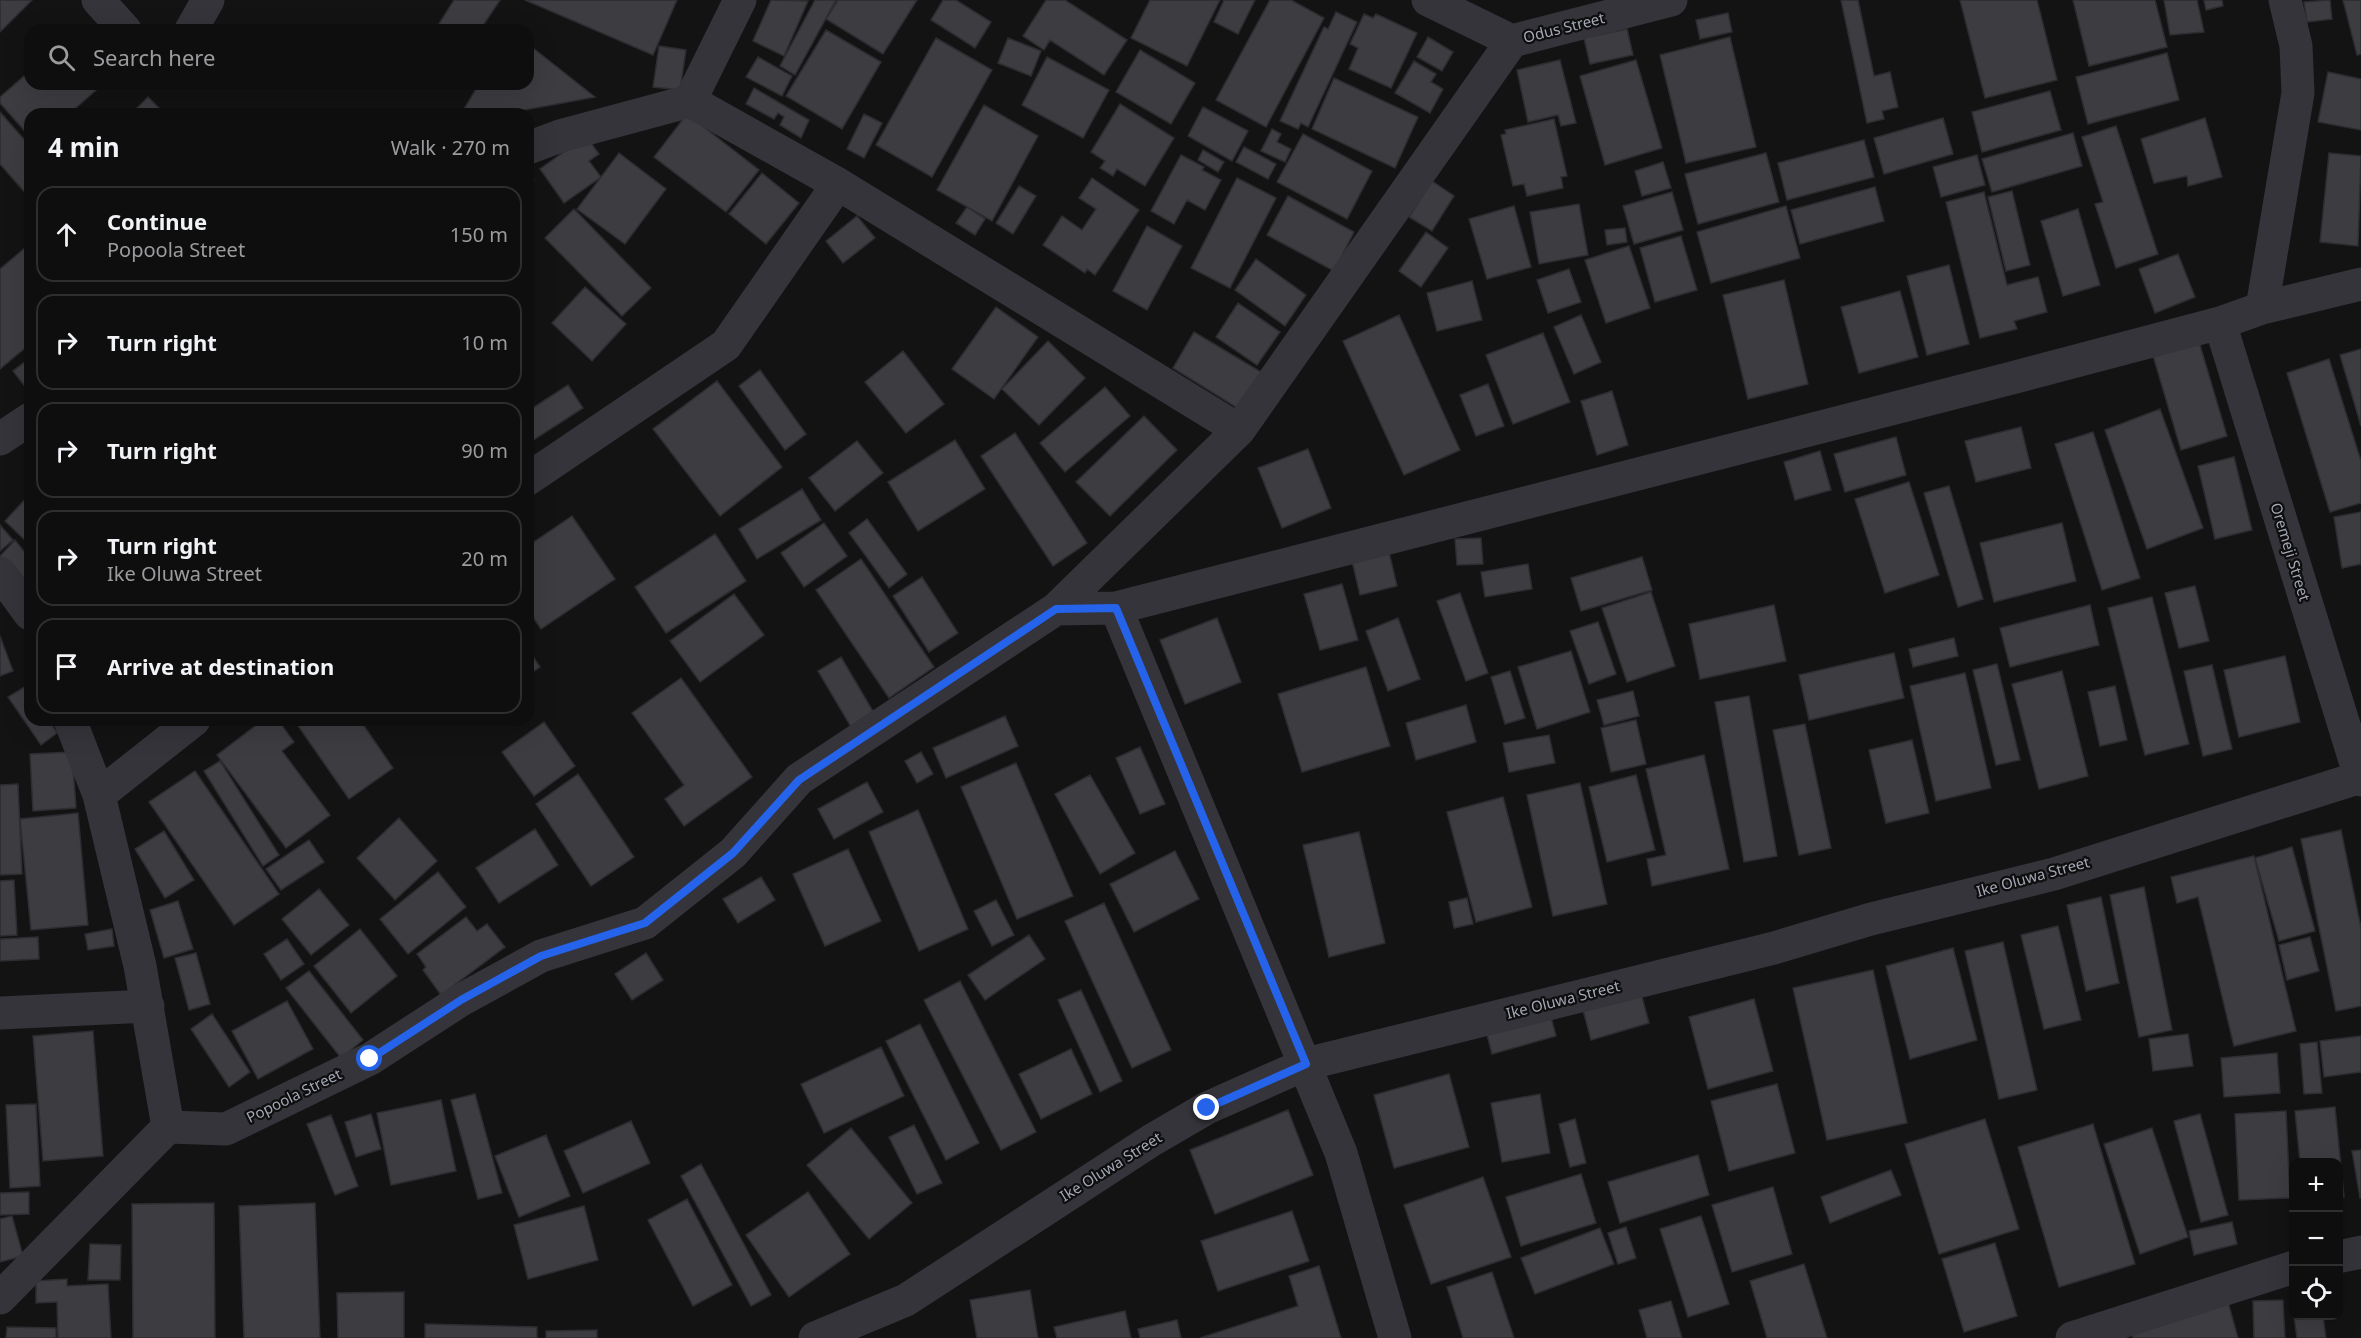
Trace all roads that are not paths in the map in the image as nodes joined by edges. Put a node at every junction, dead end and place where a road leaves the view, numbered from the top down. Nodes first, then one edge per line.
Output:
1 (98, 0) edge
2 (208, 0) edge
3 (740, 0) edge
4 (1428, 0) edge
5 (1671, 0) edge
6 (2285, 0) edge
7 (120, 24) edge
8 (194, 24) edge
9 (1512, 41) junction
10 (690, 101) junction
11 (534, 146) edge
12 (838, 184) junction
13 (2361, 284) edge
14 (2262, 308) junction
15 (2220, 324) junction
16 (24, 423) edge
17 (1239, 430) junction
18 (0, 439) edge
19 (534, 475) edge
20 (0, 573) edge
21 (24, 606) edge
22 (1116, 608) junction
23 (1056, 609) junction
24 (72, 726) edge
25 (186, 726) edge
26 (2361, 778) edge
27 (99, 795) junction
28 (148, 1006) junction
29 (0, 1013) edge
30 (1306, 1064) junction
31 (168, 1127) junction
32 (2361, 1252) edge
33 (2343, 1256) edge
34 (2289, 1269) edge
35 (0, 1299) edge
36 (815, 1338) edge
37 (1395, 1338) edge
38 (2072, 1338) edge

1 - 7 street
2 - 8 street
3 - 10 street
4 - 9 street, Odus Street
5 - 9 street, Odus Street
6 - 14 street
9 - 17 street, Popoola Street
10 - 11 street
10 - 12 street
12 - 17 street
12 - 19 street
13 - 14 street
14 - 15 street
15 - 22 street
15 - 26 street, Oremeji Street
16 - 18 street
17 - 23 street, Popoola Street
20 - 21 street
22 - 23 street
22 - 30 street
23 - 31 street, Popoola Street
24 - 27 street
25 - 27 street
26 - 30 street, Ike Oluwa Street
27 - 28 street
28 - 29 street
28 - 31 street
30 - 36 street, Ike Oluwa Street
30 - 37 street
31 - 35 street
32 - 33 street
34 - 38 street

